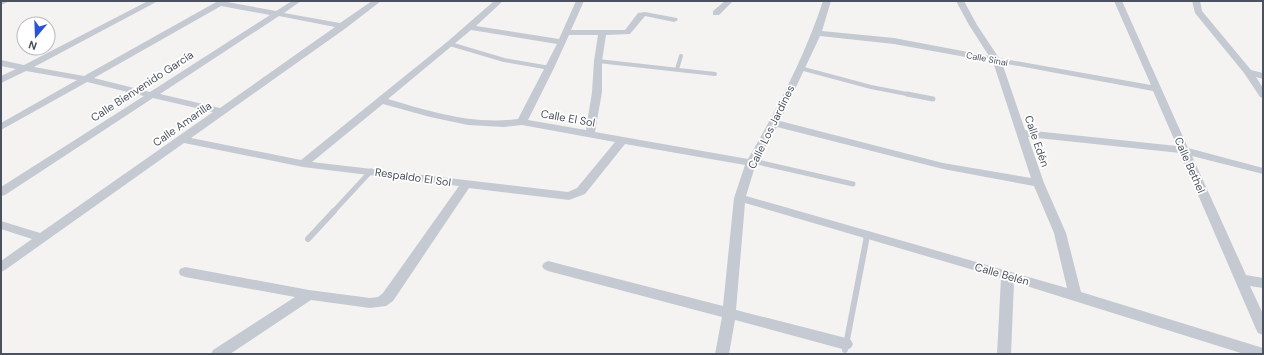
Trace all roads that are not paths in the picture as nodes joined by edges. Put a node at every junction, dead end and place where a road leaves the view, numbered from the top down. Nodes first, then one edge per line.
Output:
1 (6, 1) edge
2 (154, 1) edge
3 (297, 1) edge
4 (377, 1) edge
5 (499, 1) edge
6 (580, 1) edge
7 (728, 1) edge
8 (827, 1) edge
9 (960, 1) edge
10 (1118, 1) edge
11 (1196, 1) edge
12 (222, 2) edge
13 (1, 3) edge
14 (277, 13) junction
15 (716, 13) dead end
16 (674, 20) dead end
17 (342, 26) junction
18 (470, 28) junction
19 (565, 32) junction
20 (602, 33) junction
21 (817, 33) junction
22 (562, 42) junction
23 (450, 44) junction
24 (681, 56) dead end
25 (598, 61) junction
26 (997, 61) junction
27 (1, 63) edge
28 (23, 68) junction
29 (550, 68) junction
30 (800, 68) junction
31 (677, 69) junction
32 (1248, 72) junction
33 (715, 74) dead end
34 (1263, 76) edge
35 (84, 79) junction
36 (1, 80) edge
37 (1156, 89) junction
38 (1263, 94) edge
39 (149, 95) junction
40 (933, 99) dead end
41 (381, 100) junction
42 (222, 111) junction
43 (522, 122) junction
44 (774, 123) junction
45 (1, 127) edge
46 (1021, 133) junction
47 (590, 134) junction
48 (181, 139) junction
49 (622, 140) junction
50 (1183, 150) junction
51 (752, 162) junction
52 (303, 164) junction
53 (371, 171) junction
54 (1263, 171) edge
55 (1038, 183) junction
56 (466, 184) junction
57 (853, 184) dead end
58 (1, 192) edge
59 (740, 198) junction
60 (1, 225) edge
61 (867, 236) junction
62 (42, 238) junction
63 (308, 239) dead end
64 (548, 266) dead end
65 (1, 267) edge
66 (185, 272) dead end
67 (1008, 275) junction
68 (1240, 279) junction
69 (1263, 283) edge
70 (309, 295) junction
71 (1075, 296) junction
72 (729, 313) junction
73 (1263, 329) edge
74 (845, 347) joint
75 (218, 354) edge
76 (722, 354) edge
77 (1004, 354) edge
78 (1263, 354) edge

1 - 13 street
2 - 28 street
3 - 14 street, Calle Bienvenido García
4 - 17 street, Calle Amarilla
5 - 18 street
6 - 19 street
7 - 15 street
8 - 21 street, Calle Los Jardines
9 - 26 street, Calle Edén
10 - 37 street, Calle Bethel
11 - 32 street
12 - 14 street
12 - 35 street
14 - 17 street
14 - 39 street, Calle Bienvenido García
16 - 20 street
17 - 42 street, Calle Amarilla
18 - 22 street
18 - 23 street
19 - 20 street
19 - 22 street
20 - 25 street
21 - 26 street, Calle Sinaí
21 - 30 street, Calle Los Jardines
22 - 29 street
23 - 29 lane
23 - 41 street
24 - 31 lane
25 - 31 lane
25 - 47 street
26 - 37 street, Calle Sinaí
26 - 46 street, Calle Edén
27 - 28 street
28 - 35 street
28 - 36 street
29 - 43 street
30 - 40 lane
30 - 44 street, Calle Los Jardines
31 - 33 lane
32 - 34 street
32 - 38 street
35 - 39 street
35 - 45 street
37 - 50 street, Calle Bethel
39 - 42 street
39 - 58 street, Calle Bienvenido García
41 - 43 street, Calle El Sol
41 - 52 street
42 - 48 street, Calle Amarilla
43 - 47 street, Calle El Sol
44 - 51 street, Calle Los Jardines
44 - 55 street
46 - 50 street
46 - 55 street, Calle Edén
47 - 49 street, Calle El Sol
48 - 52 street, Respaldo El Sol
48 - 62 street, Calle Amarilla
49 - 51 street, Calle El Sol
49 - 56 street, Respaldo El Sol
50 - 54 street
50 - 68 street, Calle Bethel
51 - 57 lane
51 - 59 street, Calle Los Jardines
52 - 53 street, Respaldo El Sol
53 - 56 street, Respaldo El Sol
53 - 63 lane
55 - 71 street, Calle Edén
56 - 70 street
59 - 61 street, Calle Belén
59 - 72 street, Calle Los Jardines
60 - 62 street
61 - 67 street, Calle Belén
61 - 74 lane
62 - 65 street, Calle Amarilla
64 - 72 street
66 - 70 street
67 - 71 street, Calle Belén
67 - 77 street
68 - 69 street
68 - 73 street, Calle Bethel
70 - 75 street
71 - 78 street, Calle Belén
72 - 74 street
72 - 76 street, Calle Los Jardines

